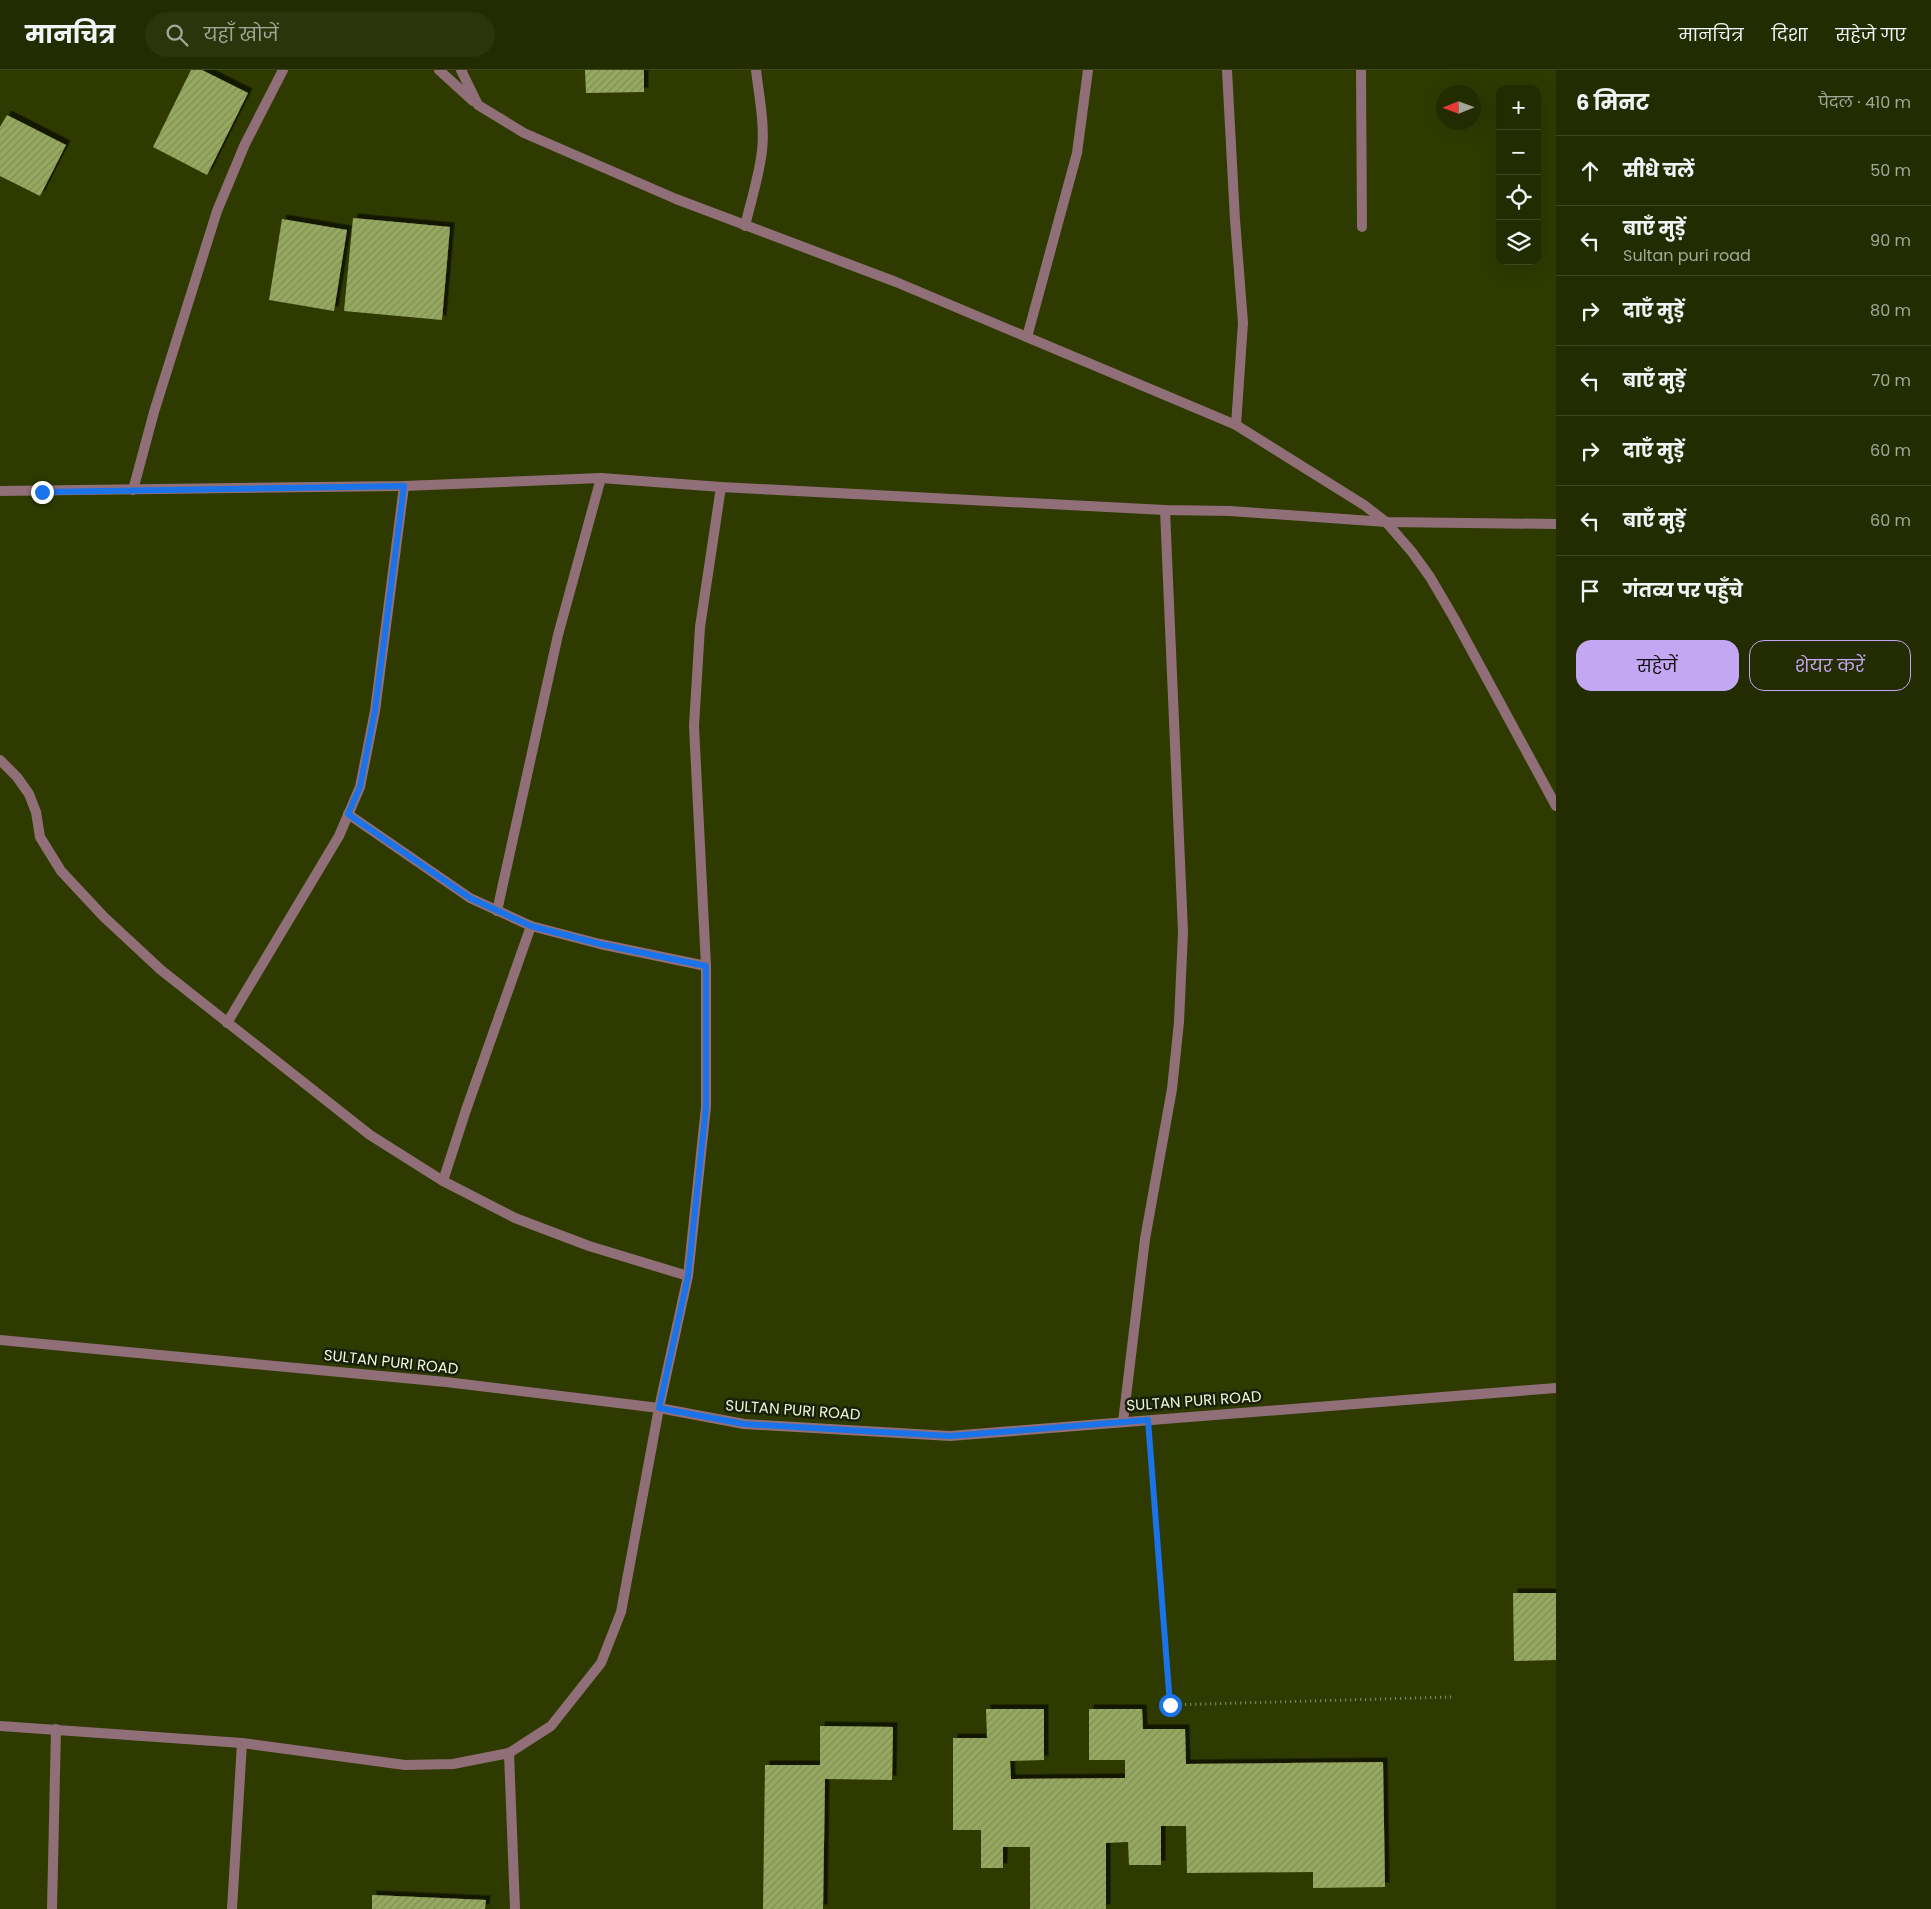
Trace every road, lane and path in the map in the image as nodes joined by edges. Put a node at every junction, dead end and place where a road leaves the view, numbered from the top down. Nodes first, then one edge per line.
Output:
1 (283, 70) edge
2 (439, 70) edge
3 (461, 70) edge
4 (756, 70) edge
5 (1088, 70) edge
6 (1226, 70) edge
7 (1361, 70) edge
8 (478, 105) junction
9 (745, 226) junction
10 (1362, 227) dead end
11 (1027, 336) junction
12 (1236, 425) junction
13 (600, 478) junction
14 (404, 486) junction
15 (721, 487) junction
16 (134, 490) junction
17 (0, 491) edge
18 (1165, 510) junction
19 (1386, 522) junction
20 (1556, 524) edge
21 (0, 760) edge
22 (1556, 806) edge
23 (348, 814) junction
24 (497, 911) junction
25 (531, 926) junction
26 (706, 966) junction
27 (226, 1023) junction
28 (443, 1181) junction
29 (688, 1276) junction
30 (0, 1340) edge
31 (1556, 1388) edge
32 (659, 1408) junction
33 (1148, 1420) junction
34 (1123, 1422) junction
35 (1452, 1697) dead end
36 (0, 1726) edge
37 (56, 1729) junction
38 (242, 1743) junction
39 (509, 1753) junction
40 (52, 1909) edge
41 (232, 1909) edge
42 (515, 1909) edge

1 - 16 street
2 - 8 street
3 - 8 street
4 - 9 street
5 - 11 street
6 - 12 street
7 - 10 street
8 - 9 street
9 - 11 street
11 - 12 street
12 - 19 street
13 - 14 street
13 - 15 street
13 - 24 street
14 - 16 street
14 - 23 street
15 - 18 street
15 - 26 street
16 - 17 street
18 - 19 street
18 - 34 street
19 - 20 street
19 - 22 street
21 - 27 street
23 - 24 street
23 - 27 street
24 - 25 street
25 - 26 street
25 - 28 street
26 - 29 street
27 - 28 street
28 - 29 street
29 - 32 street
30 - 32 street, SULTAN PURI ROAD
31 - 33 street, SULTAN PURI ROAD
32 - 34 street, SULTAN PURI ROAD
32 - 39 street
33 - 34 street, SULTAN PURI ROAD
33 - 35 path
36 - 37 street
37 - 38 street
37 - 40 street
38 - 39 street
38 - 41 street
39 - 42 street

